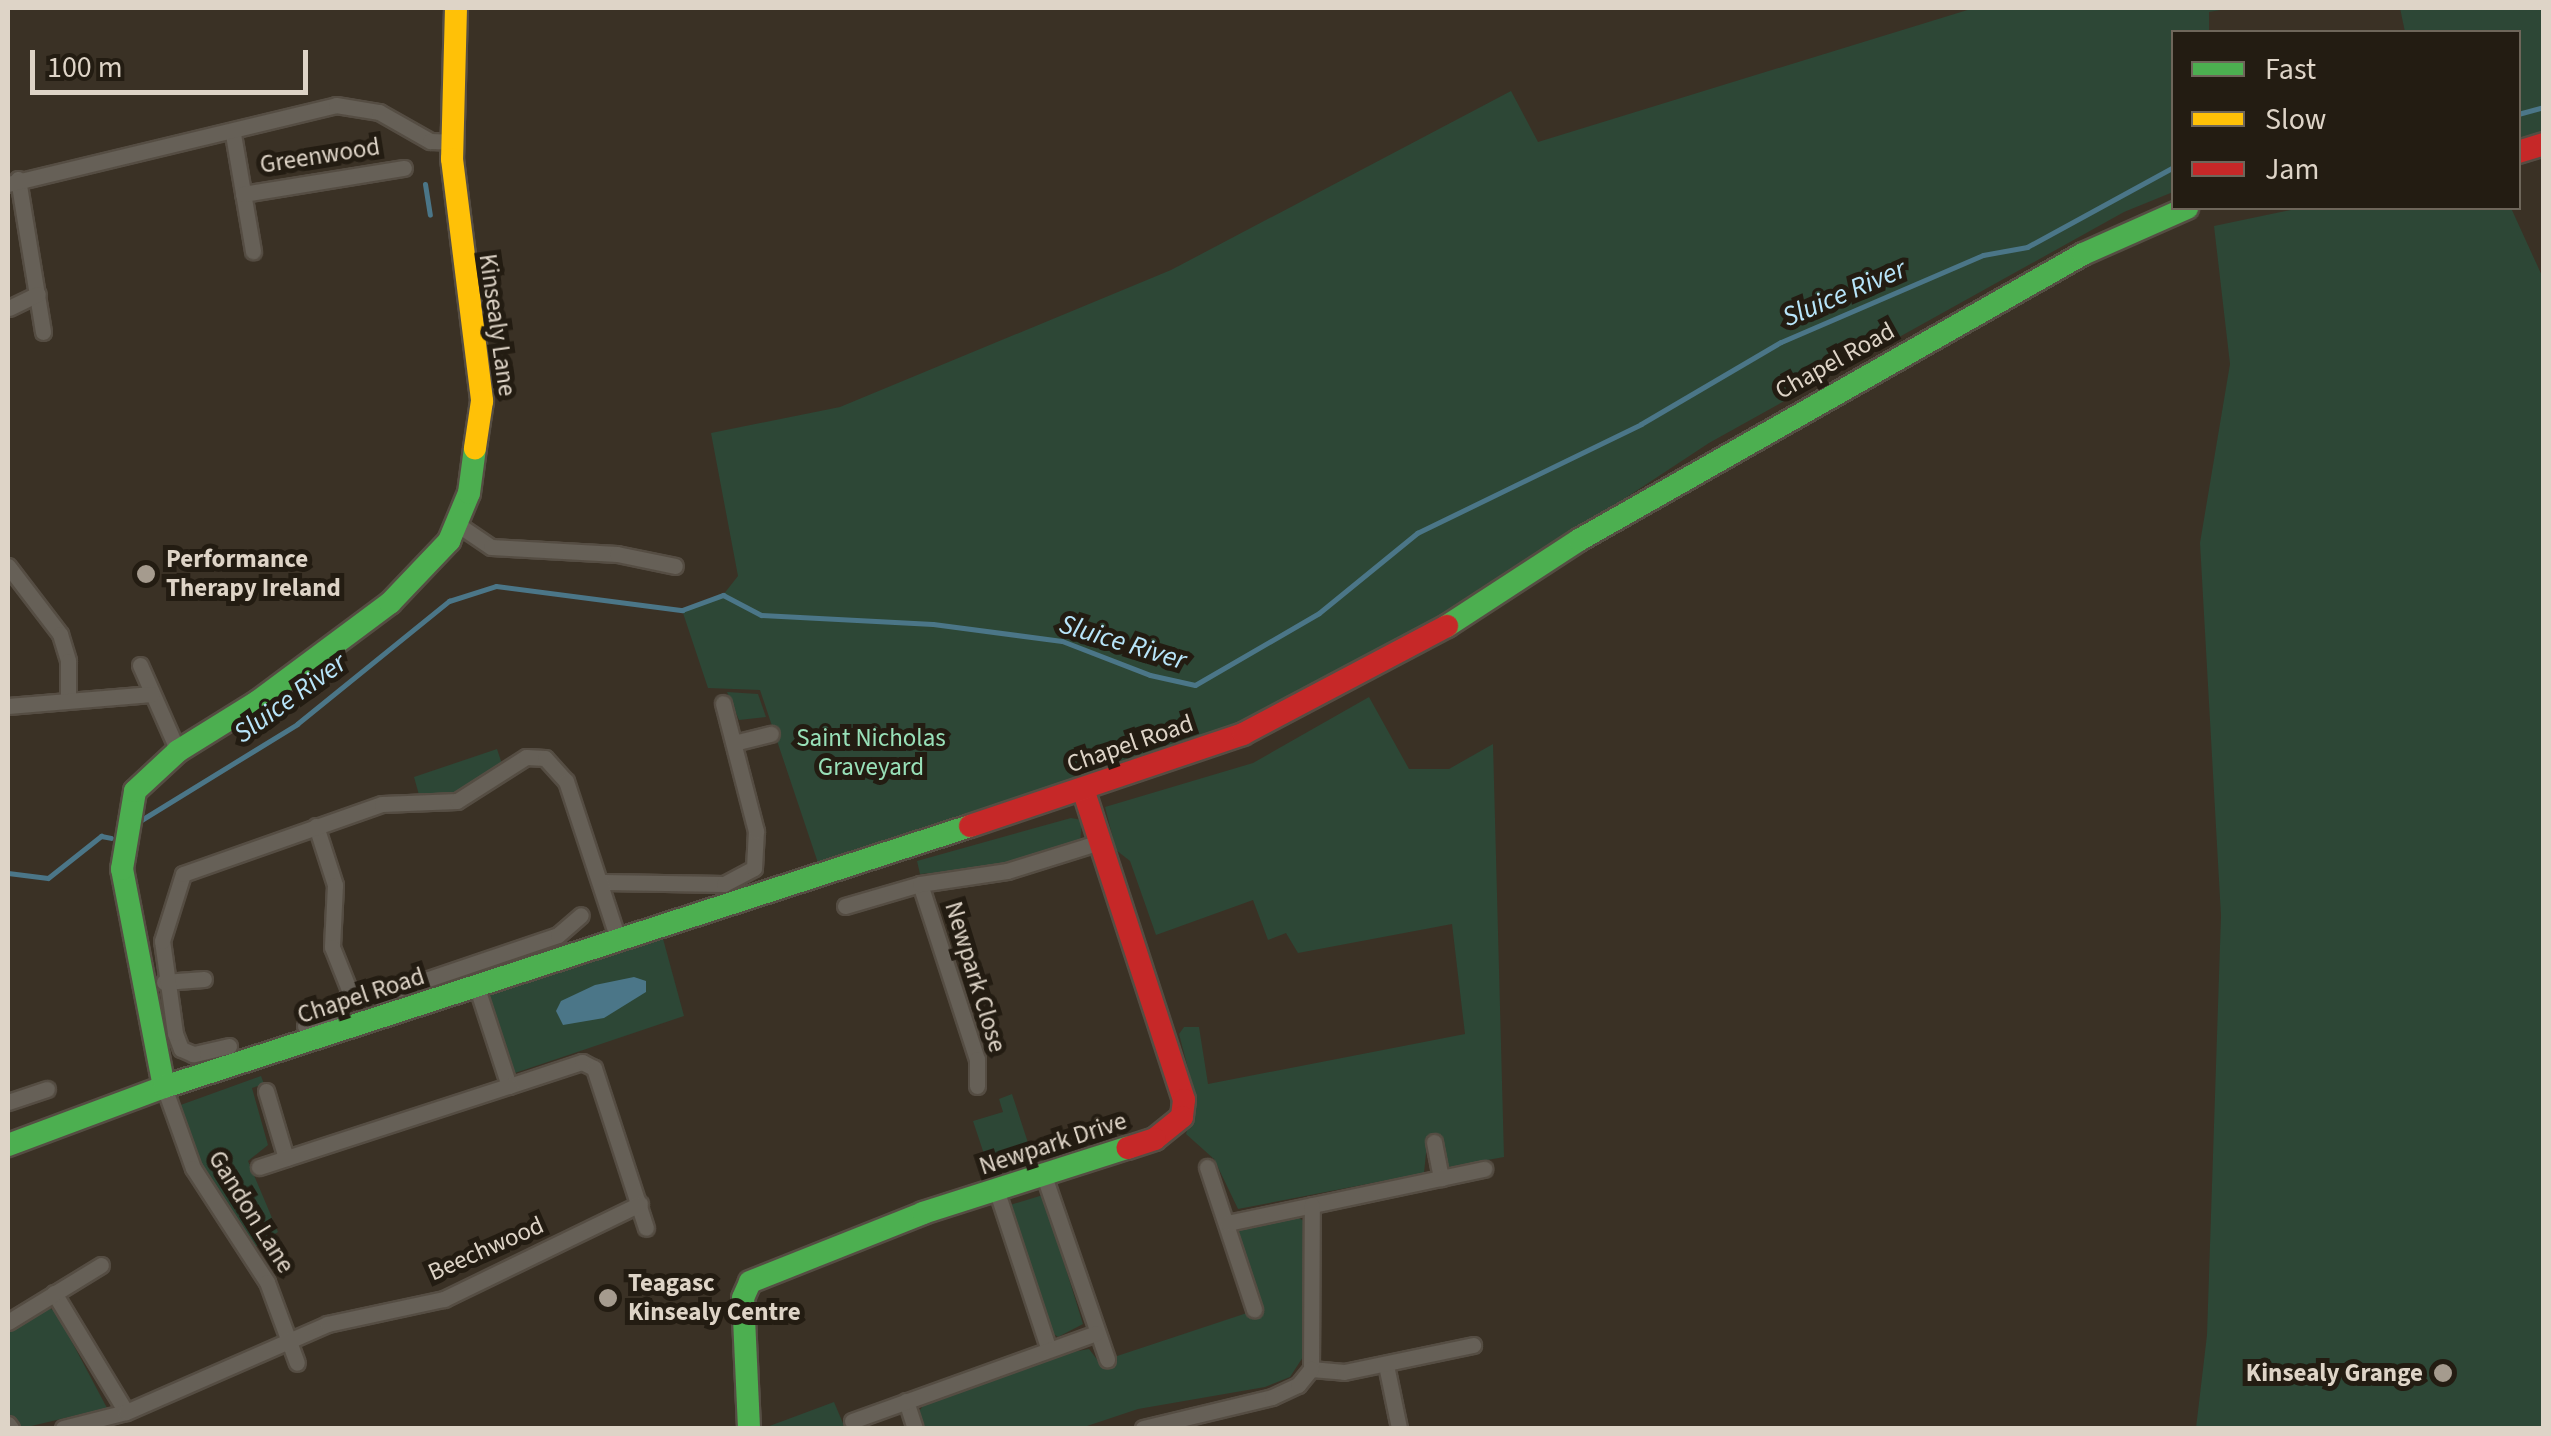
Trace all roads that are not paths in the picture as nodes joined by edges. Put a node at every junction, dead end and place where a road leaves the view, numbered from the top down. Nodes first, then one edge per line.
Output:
1 (456, 8) edge
2 (233, 134) junction
3 (453, 142) junction
4 (404, 168) dead end
5 (12, 182) edge
6 (244, 194) junction
7 (2182, 210) edge
8 (253, 251) dead end
9 (38, 294) junction
10 (9, 308) edge
11 (44, 332) dead end
12 (457, 524) junction
13 (8, 566) edge
14 (675, 566) dead end
15 (140, 665) dead end
16 (151, 694) junction
17 (68, 700) junction
18 (722, 703) dead end
19 (8, 706) edge
20 (771, 734) dead end
21 (734, 743) junction
22 (178, 751) junction
23 (1082, 789) junction
24 (316, 826) junction
25 (1100, 842) junction
26 (604, 882) junction
27 (920, 884) junction
28 (845, 906) dead end
29 (581, 915) dead end
30 (619, 942) junction
31 (204, 979) dead end
32 (164, 982) junction
33 (477, 988) junction
34 (349, 994) junction
35 (305, 1026) dead end
36 (229, 1046) dead end
37 (509, 1086) junction
38 (977, 1086) dead end
39 (164, 1087) junction
40 (47, 1088) dead end
41 (266, 1091) dead end
42 (8, 1102) edge
43 (1434, 1142) dead end
44 (8, 1144) edge
45 (286, 1158) junction
46 (259, 1166) dead end
47 (1207, 1166) dead end
48 (1484, 1169) dead end
49 (1044, 1176) junction
50 (1441, 1178) junction
51 (997, 1192) junction
52 (640, 1204) junction
53 (1312, 1205) junction
54 (1227, 1223) junction
55 (646, 1228) dead end
56 (101, 1264) dead end
57 (54, 1294) junction
58 (1254, 1308) dead end
59 (8, 1322) edge
60 (1096, 1333) junction
61 (289, 1338) junction
62 (1473, 1346) dead end
63 (1048, 1348) junction
64 (1107, 1360) dead end
65 (297, 1362) dead end
66 (1386, 1365) junction
67 (1311, 1369) junction
68 (906, 1401) junction
69 (126, 1412) junction
70 (852, 1421) dead end
71 (62, 1428) edge
72 (749, 1428) edge
73 (916, 1428) edge
74 (1144, 1428) edge
75 (1399, 1428) edge

1 - 3 street, Kinsealy Lane
2 - 3 street, Greenwood
2 - 5 street, Greenwood
2 - 6 street, Greenwood
3 - 12 street, Kinsealy Lane
4 - 6 street, Greenwood
5 - 9 street
6 - 8 street, Greenwood
7 - 23 street, Chapel Road
9 - 10 street
9 - 11 street
12 - 14 street
12 - 22 street, Kinsealy Lane
13 - 17 street
15 - 16 street
16 - 17 street
16 - 22 street
17 - 19 street
18 - 21 street
20 - 21 street
21 - 26 street
22 - 39 street, Kinsealy Lane
23 - 25 street, Newpark Drive
23 - 30 street, Chapel Road
24 - 26 street
24 - 32 street
24 - 34 street
25 - 27 street, Newpark Close
25 - 49 street, Newpark Drive
26 - 30 street
27 - 28 street, Newpark Close
27 - 38 street, Newpark Close
29 - 34 street
30 - 33 street, Chapel Road
31 - 32 street
32 - 36 street
33 - 37 street
33 - 39 street, Chapel Road
34 - 35 street
37 - 45 street
37 - 52 street
39 - 44 street, Chapel Road
39 - 61 street, Gandon Lane
40 - 42 street
41 - 45 street
43 - 50 street
45 - 46 street
47 - 54 street
48 - 50 street
49 - 51 street, Newpark Drive
49 - 60 street
50 - 53 street
51 - 63 street
51 - 72 street, Newpark Drive
52 - 55 street
52 - 61 street, Beechwood
53 - 54 street
53 - 67 street
54 - 58 street
56 - 57 street
57 - 59 street
57 - 69 street
60 - 63 street
60 - 64 street
61 - 65 street, Gandon Lane
61 - 69 street, Beechwood
62 - 66 street
63 - 68 street
66 - 67 street
66 - 75 street
67 - 74 street
68 - 70 street
68 - 73 street
69 - 71 street, Beechwood

